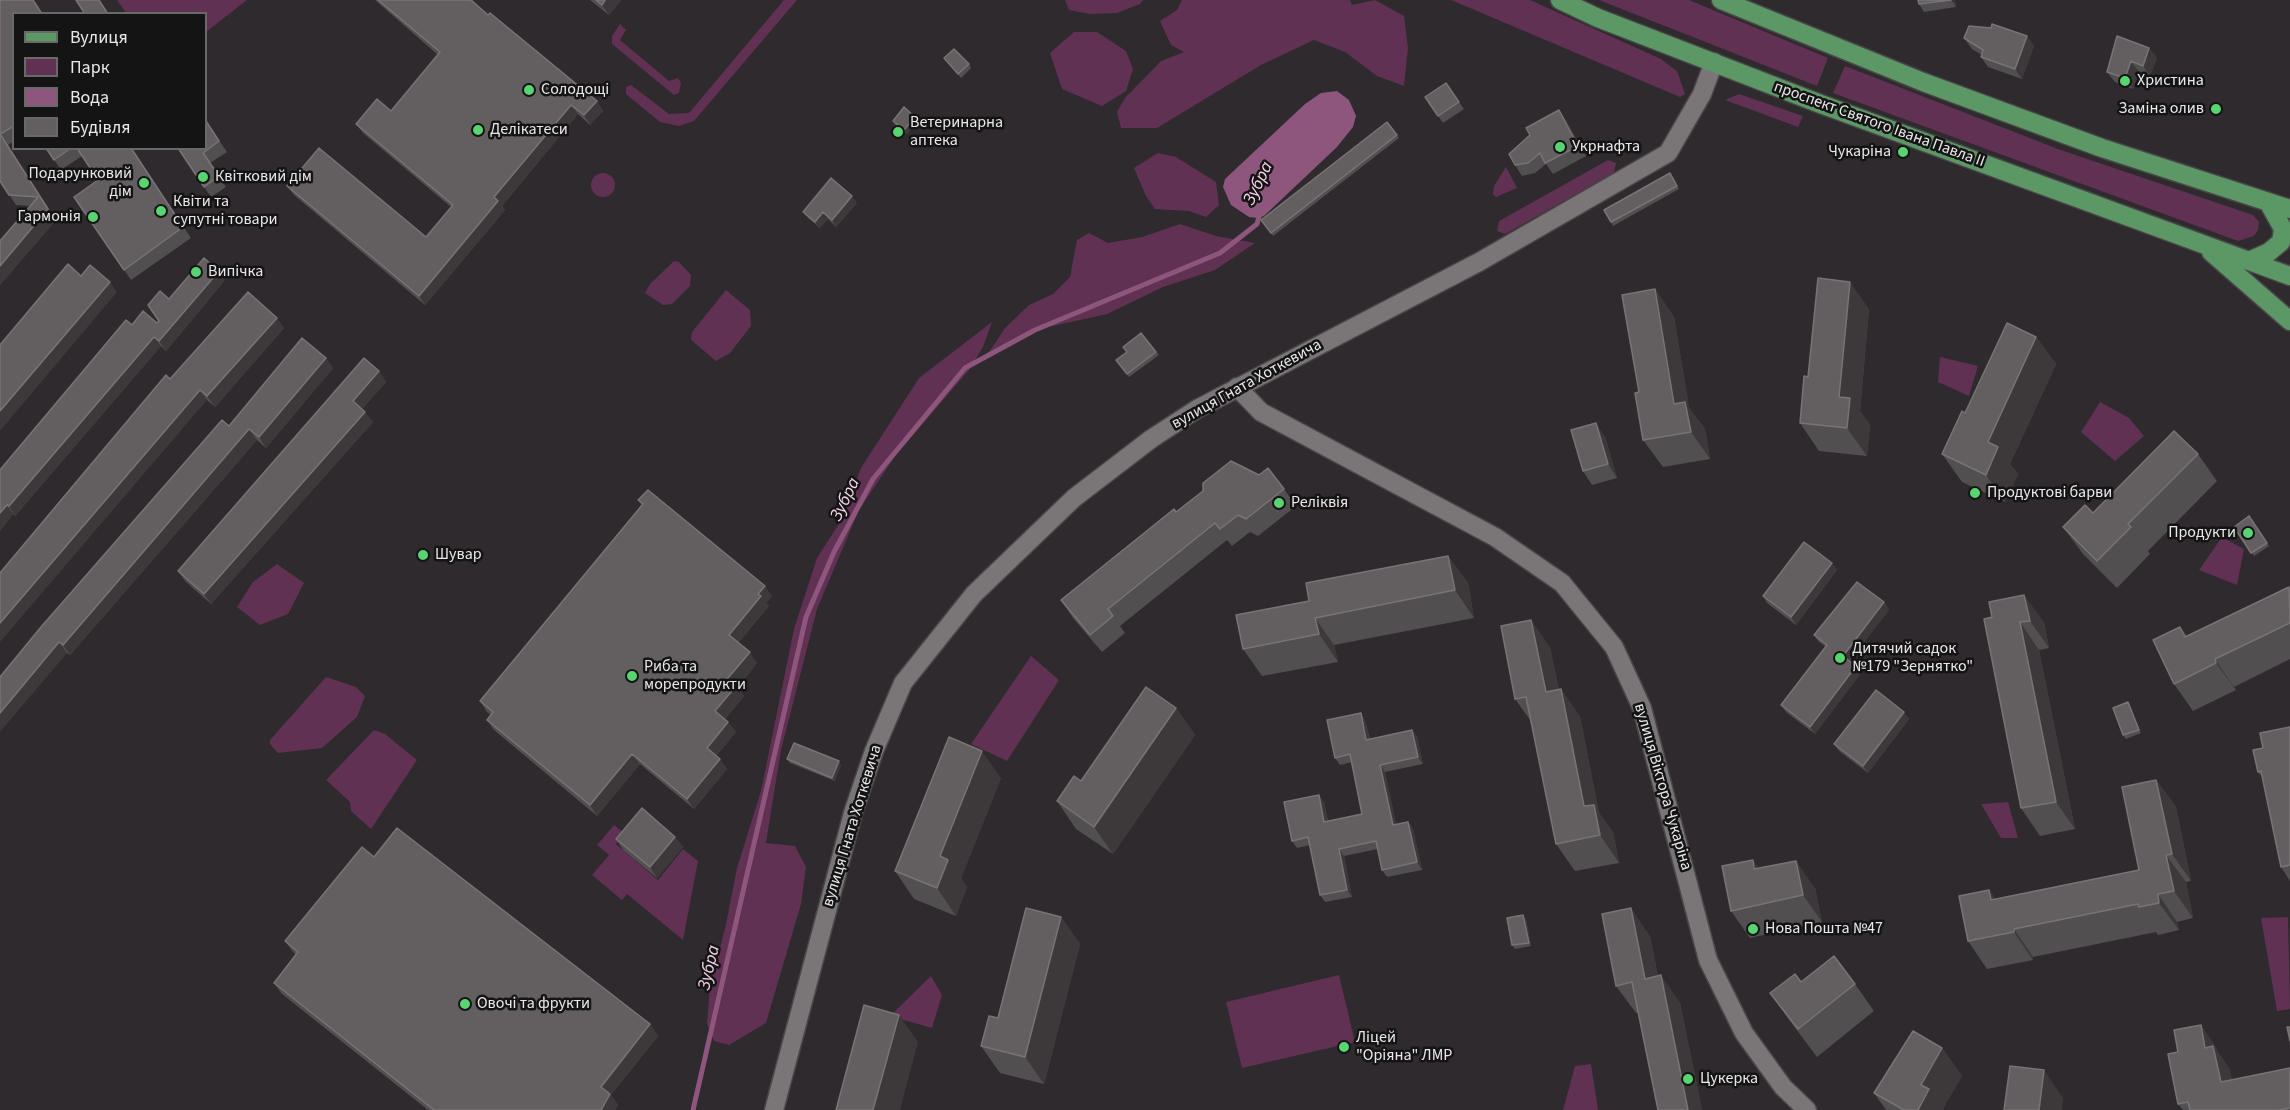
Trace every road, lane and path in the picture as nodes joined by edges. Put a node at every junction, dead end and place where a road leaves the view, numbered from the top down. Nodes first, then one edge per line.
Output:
1 (1560, 0) edge
2 (1721, 0) edge
3 (1714, 62) junction
4 (2268, 202) junction
5 (2290, 209) edge
6 (2200, 243) junction
7 (2249, 261) junction
8 (2290, 276) edge
9 (2290, 321) edge
10 (1237, 387) junction
11 (774, 1110) edge
12 (1807, 1110) edge

1 - 3 main road, проспект Святого Івана Павла II
2 - 4 main road
3 - 6 main road, проспект Святого Івана Павла II
3 - 10 street, вулиця Гната Хоткевича
4 - 5 main road
4 - 7 main road
6 - 7 main road, проспект Святого Івана Павла II
6 - 9 main road, проспект Святого Івана Павла II
7 - 8 main road, проспект Святого Івана Павла II
10 - 11 street, вулиця Гната Хоткевича
10 - 12 street, вулиця Віктора Чукаріна

